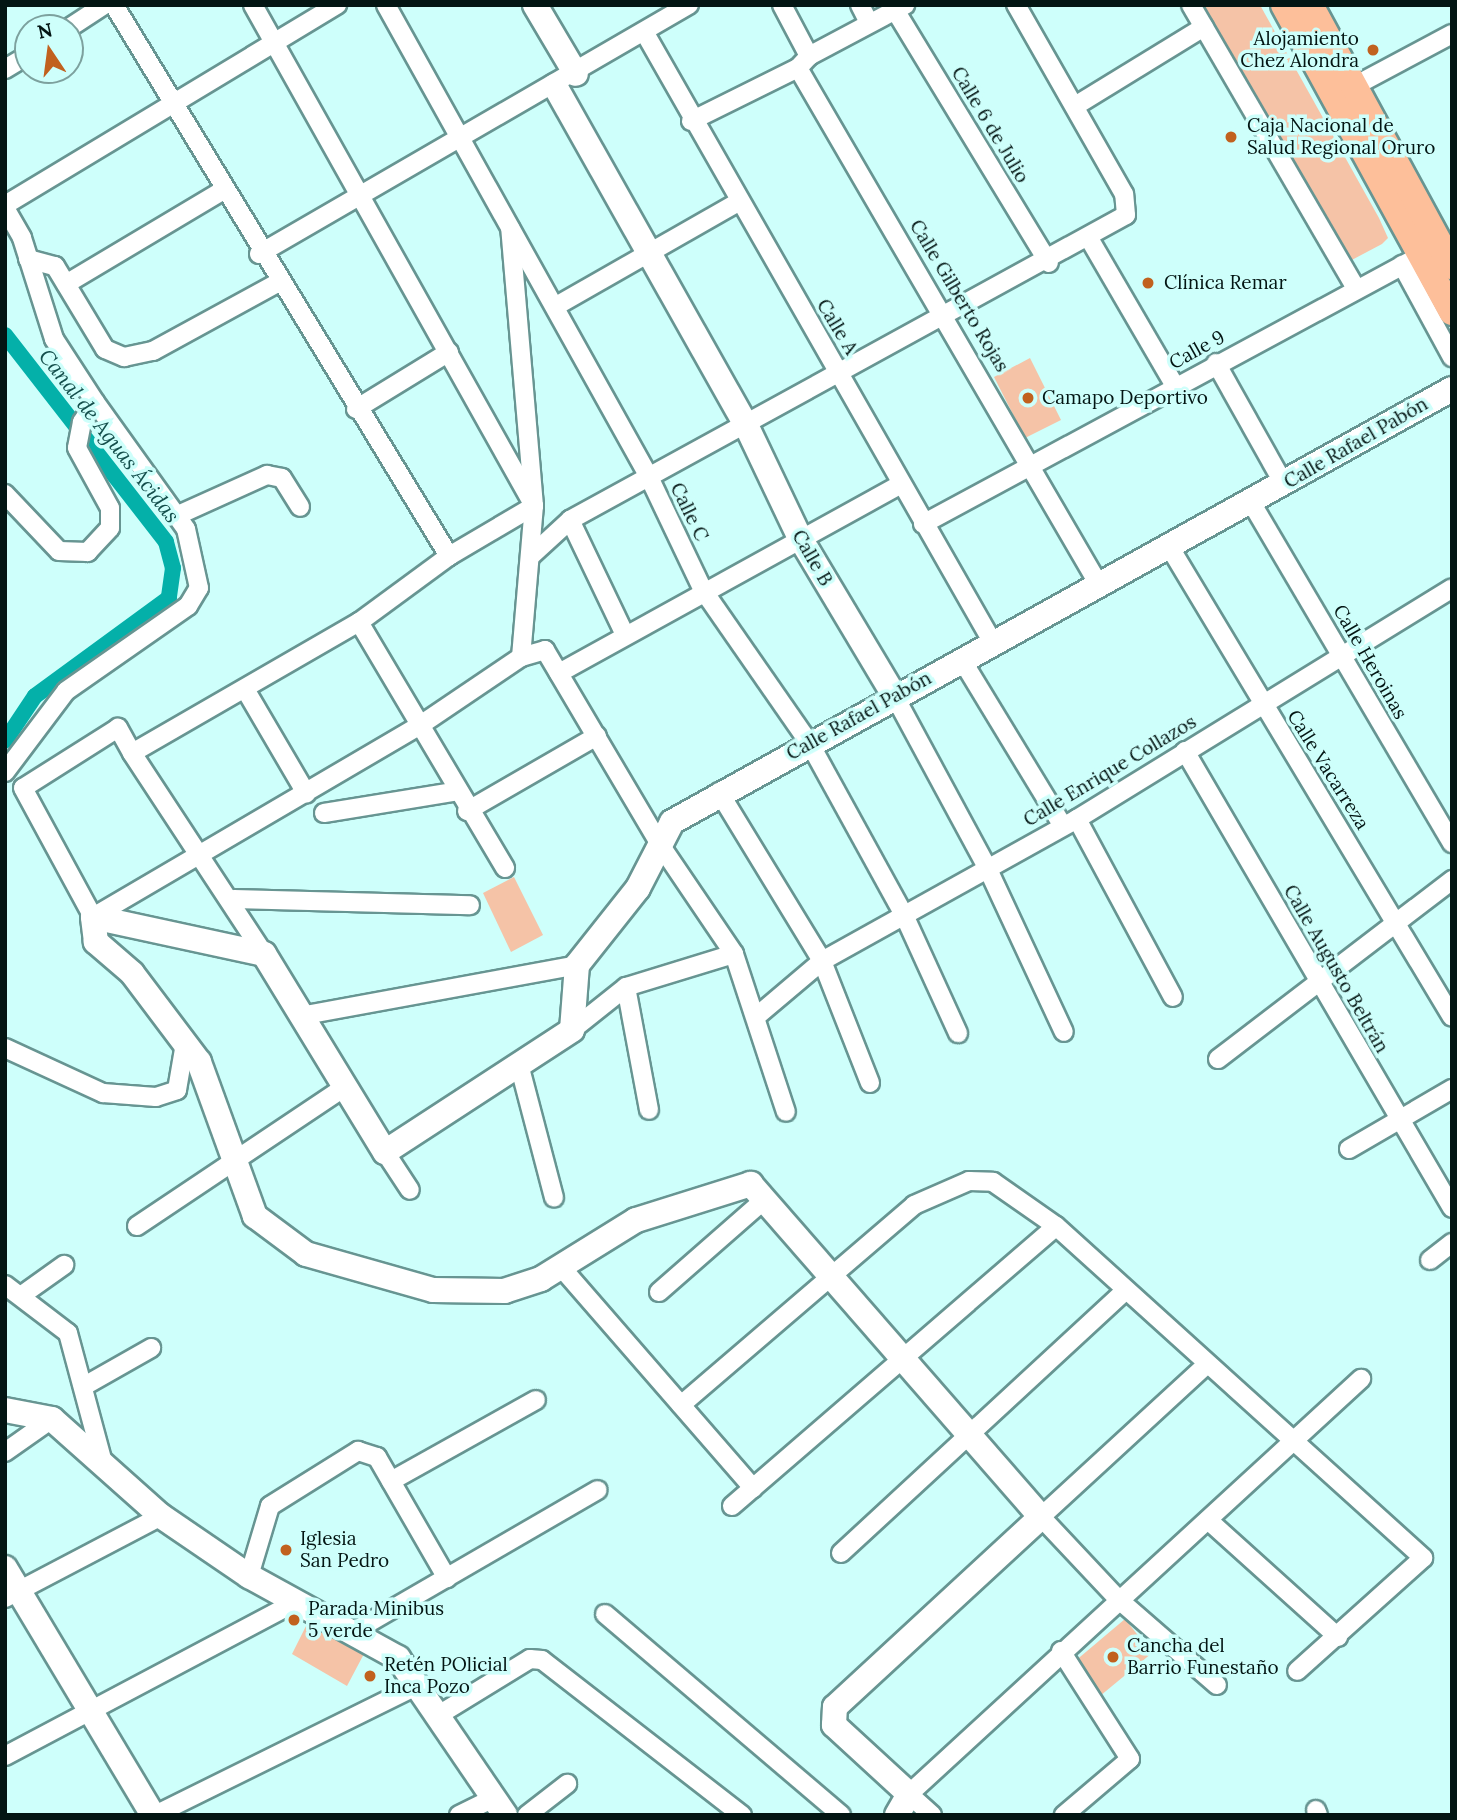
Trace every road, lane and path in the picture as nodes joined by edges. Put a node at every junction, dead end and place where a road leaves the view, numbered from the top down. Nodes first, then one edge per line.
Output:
1 (104, 5) edge
2 (114, 5) edge
3 (253, 5) edge
4 (337, 5) edge
5 (386, 5) edge
6 (535, 5) edge
7 (689, 5) edge
8 (782, 5) edge
9 (860, 5) edge
10 (1016, 5) edge
11 (1191, 5) edge
12 (1284, 5) edge
13 (1310, 5) edge
14 (900, 8) edge
15 (84, 18) edge
16 (869, 23) junction
17 (1203, 27) junction
18 (1452, 34) edge
19 (646, 35) junction
20 (274, 44) junction
21 (804, 62) junction
22 (566, 80) junction
23 (1344, 91) junction
24 (172, 103) junction
25 (1074, 106) junction
26 (691, 121) junction
27 (461, 140) junction
28 (222, 191) junction
29 (360, 197) junction
30 (738, 202) junction
31 (5, 206) edge
32 (510, 228) junction
33 (1090, 240) junction
34 (259, 254) junction
35 (646, 255) junction
36 (28, 259) junction
37 (1411, 261) junction
38 (1049, 262) junction
39 (1452, 266) edge
40 (277, 283) junction
41 (66, 284) junction
42 (1355, 287) junction
43 (556, 306) junction
44 (1452, 312) edge
45 (946, 314) junction
46 (449, 352) junction
47 (1452, 357) edge
48 (1216, 363) junction
49 (840, 373) junction
50 (1175, 386) junction
51 (1452, 389) edge
52 (95, 402) junction
53 (356, 409) junction
54 (746, 425) junction
55 (1033, 464) junction
56 (649, 477) junction
57 (1284, 484) junction
58 (900, 485) junction
59 (5, 494) edge
60 (1251, 502) junction
61 (534, 506) junction
62 (300, 507) dead end
63 (176, 516) junction
64 (570, 520) junction
65 (923, 524) junction
66 (800, 538) junction
67 (1169, 546) junction
68 (532, 555) junction
69 (449, 556) junction
70 (1099, 584) junction
71 (1452, 589) edge
72 (703, 590) junction
73 (359, 622) junction
74 (625, 635) junction
75 (992, 641) junction
76 (1342, 654) junction
77 (521, 657) junction
78 (962, 660) junction
79 (559, 673) junction
80 (245, 689) junction
81 (895, 697) junction
82 (1263, 705) junction
83 (422, 724) junction
84 (597, 736) junction
85 (810, 744) junction
86 (1185, 751) junction
87 (132, 753) junction
88 (5, 772) edge
89 (458, 792) junction
90 (719, 792) junction
91 (306, 793) junction
92 (467, 811) junction
93 (324, 813) dead end
94 (1070, 822) junction
95 (1452, 843) edge
96 (661, 846) junction
97 (203, 856) junction
98 (986, 865) junction
99 (505, 868) dead end
100 (1452, 880) edge
101 (234, 899) junction
102 (470, 905) dead end
103 (904, 915) junction
104 (93, 917) junction
105 (1397, 920) junction
106 (264, 954) junction
107 (734, 954) junction
108 (822, 961) junction
109 (577, 965) junction
110 (1318, 979) junction
111 (625, 987) junction
112 (1173, 997) dead end
113 (300, 1016) junction
114 (757, 1016) junction
115 (1452, 1017) edge
116 (572, 1030) junction
117 (1064, 1032) dead end
118 (958, 1033) dead end
119 (185, 1043) junction
120 (5, 1048) edge
121 (1218, 1059) dead end
122 (520, 1068) junction
123 (870, 1083) dead end
124 (345, 1087) junction
125 (1452, 1089) edge
126 (649, 1110) dead end
127 (786, 1112) dead end
128 (1400, 1121) junction
129 (1349, 1149) dead end
130 (385, 1152) junction
131 (234, 1160) junction
132 (410, 1189) dead end
133 (554, 1198) dead end
134 (764, 1200) junction
135 (1452, 1208) edge
136 (137, 1226) dead end
137 (1056, 1226) junction
138 (1452, 1244) edge
139 (1430, 1260) dead end
140 (64, 1265) dead end
141 (561, 1267) junction
142 (832, 1280) junction
143 (5, 1284) edge
144 (1125, 1291) junction
145 (659, 1292) dead end
146 (22, 1296) junction
147 (151, 1348) dead end
148 (901, 1358) junction
149 (1205, 1366) junction
150 (1361, 1379) dead end
151 (86, 1385) junction
152 (536, 1400) dead end
153 (681, 1405) junction
154 (5, 1410) edge
155 (52, 1419) junction
156 (971, 1434) junction
157 (1292, 1443) junction
158 (5, 1452) edge
159 (103, 1463) junction
160 (391, 1480) junction
161 (753, 1488) junction
162 (598, 1490) dead end
163 (732, 1506) dead end
164 (161, 1516) junction
165 (1041, 1517) junction
166 (1208, 1520) junction
167 (841, 1553) dead end
168 (5, 1568) edge
169 (249, 1576) junction
170 (447, 1578) junction
171 (12, 1595) edge
172 (1118, 1599) junction
173 (296, 1602) junction
174 (605, 1614) dead end
175 (351, 1633) junction
176 (1338, 1637) junction
177 (1061, 1651) junction
178 (1297, 1671) dead end
179 (1217, 1685) dead end
180 (416, 1686) junction
181 (87, 1709) junction
182 (437, 1716) junction
183 (5, 1756) edge
184 (567, 1784) dead end
185 (903, 1804) edge
186 (499, 1806) edge
187 (154, 1815) edge
188 (459, 1815) edge
189 (527, 1815) edge
190 (741, 1815) edge
191 (841, 1815) edge
192 (932, 1815) edge
193 (1064, 1815) edge

1 - 15 street
2 - 24 street
3 - 20 street
4 - 20 street
5 - 27 street, Calle C
6 - 22 street, Calle B
7 - 19 street
8 - 21 street, Calle Gilberto Rojas
9 - 16 street
10 - 25 street
11 - 17 street
12 - 23 main road
13 - 23 main road
14 - 16 street
14 - 38 street, Calle 6 de Julio
16 - 21 street
17 - 25 street
17 - 42 street
18 - 23 street
19 - 22 street
19 - 26 street, Calle A
20 - 24 street
20 - 29 street
21 - 26 street
21 - 45 street, Calle Gilberto Rojas
22 - 27 street
22 - 35 street, Calle B
23 - 37 main road
23 - 39 main road
24 - 28 street
24 - 31 street
25 - 33 street
26 - 30 street, Calle A
27 - 29 street
27 - 32 street, Calle C
28 - 34 street
28 - 41 street
29 - 34 street
29 - 46 street
30 - 35 street
30 - 49 street, Calle A
31 - 36 street
32 - 43 street, Calle C
32 - 61 street
33 - 38 street
33 - 50 street
34 - 40 street
35 - 43 street
35 - 54 street, Calle B
36 - 41 street
36 - 52 street
37 - 42 street, Calle 9
37 - 44 main road
37 - 47 street
38 - 45 street
40 - 41 street
40 - 53 street
42 - 48 street, Calle 9
43 - 56 street, Calle C
45 - 49 street
45 - 55 street, Calle Gilberto Rojas
46 - 53 street
46 - 61 street
48 - 50 street, Calle 9
48 - 57 street
49 - 54 street
49 - 58 street, Calle A
50 - 55 street, Calle 9
51 - 57 street, Calle Rafael Pabón
52 - 59 street
52 - 63 street
53 - 69 street
54 - 56 street
54 - 66 street, Calle B
55 - 65 street, Calle 9
55 - 70 street, Calle Gilberto Rojas
56 - 64 street
56 - 72 street, Calle C
57 - 60 street, Calle Rafael Pabón
58 - 65 street, Calle A
58 - 66 street
60 - 67 street, Calle Rafael Pabón
60 - 76 street, Calle Heroinas
61 - 68 street
61 - 69 street
62 - 63 street
63 - 88 street
64 - 68 street
64 - 74 street
65 - 75 street, Calle A
66 - 72 street
66 - 81 street, Calle B
67 - 70 street, Calle Rafael Pabón
67 - 82 street, Calle Vacarreza
68 - 77 street
69 - 73 street
70 - 75 street, Calle Rafael Pabón
71 - 76 street, Calle Enrique Collazos
72 - 74 street
72 - 85 street, Calle C
73 - 80 street
73 - 83 street
74 - 79 street
75 - 78 street, Calle Rafael Pabón
76 - 82 street, Calle Enrique Collazos
76 - 95 street, Calle Heroinas
77 - 79 street
77 - 83 street
78 - 81 street, Calle Rafael Pabón
78 - 94 street
79 - 84 street
80 - 87 street
80 - 91 street
81 - 85 street, Calle Rafael Pabón
81 - 98 street, Calle B
82 - 86 street, Calle Enrique Collazos
82 - 105 street, Calle Vacarreza
83 - 89 street
83 - 91 street
84 - 92 street
84 - 96 street
85 - 90 street, Calle Rafael Pabón
85 - 103 street, Calle C
86 - 94 street, Calle Enrique Collazos
86 - 110 street, Calle Augusto Beltrán
87 - 97 street
87 - 104 street
89 - 92 street
89 - 93 street
90 - 96 street, Calle Rafael Pabón
90 - 108 street
91 - 97 street
92 - 99 street
94 - 98 street, Calle Enrique Collazos
94 - 112 street
96 - 107 street
96 - 109 street, Calle Rafael Pabón
97 - 101 street
97 - 104 street
98 - 103 street, Calle Enrique Collazos
98 - 117 street, Calle B
100 - 105 street
101 - 102 street
101 - 106 street
103 - 108 street, Calle Enrique Collazos
103 - 118 street, Calle C
104 - 106 street
104 - 119 street
105 - 110 street
105 - 115 street, Calle Vacarreza
106 - 113 street
107 - 111 street
107 - 114 street
108 - 114 street, Calle Enrique Collazos
108 - 123 street
109 - 113 street
109 - 116 street
110 - 121 street
110 - 128 street, Calle Augusto Beltrán
111 - 116 street
111 - 126 street
113 - 124 street
114 - 127 street
116 - 122 street
119 - 120 street
119 - 131 street
122 - 130 street
122 - 133 street
124 - 130 street
124 - 131 street
125 - 128 street
128 - 129 street
128 - 135 street, Calle Augusto Beltrán
130 - 132 street
131 - 136 street
131 - 141 street
134 - 141 street
134 - 142 street
134 - 145 street
137 - 142 street
137 - 144 street
137 - 148 street
138 - 139 street
140 - 146 street
141 - 153 street
142 - 148 street
142 - 153 street
143 - 146 street
144 - 149 street
144 - 156 street
146 - 151 street
147 - 151 street
148 - 156 street
148 - 161 street
149 - 157 street
149 - 165 street
150 - 157 street
151 - 159 street
152 - 160 street
153 - 161 street
154 - 155 street
155 - 158 street
155 - 159 street
156 - 165 street
156 - 167 street
157 - 166 street
157 - 176 street
159 - 164 street
160 - 169 street
160 - 170 street
161 - 163 street
162 - 170 street
164 - 169 street
164 - 171 street
165 - 172 street
165 - 185 street
166 - 172 street
166 - 176 street
168 - 171 street
169 - 173 street
170 - 175 street
171 - 181 street
172 - 177 street
172 - 179 street
173 - 175 street
173 - 181 street
174 - 191 street
175 - 180 street
176 - 178 street
177 - 185 street
177 - 193 street
180 - 182 street
180 - 187 street
181 - 183 street
181 - 187 street
182 - 186 street
182 - 190 street
184 - 189 street
185 - 192 street
186 - 188 street

